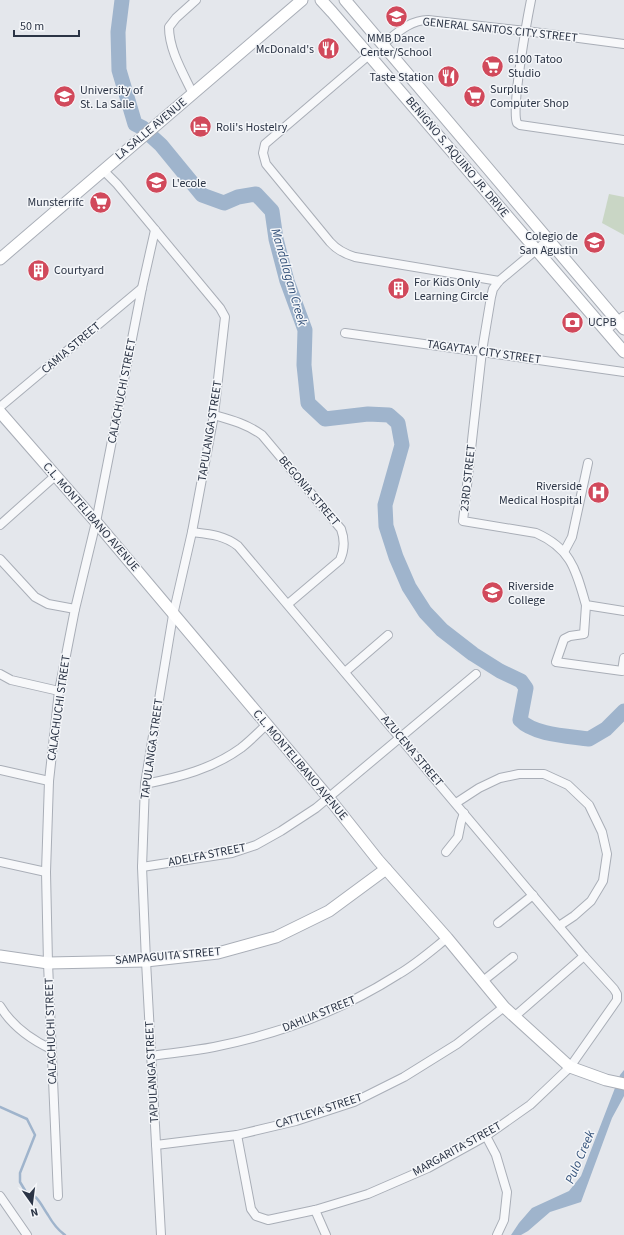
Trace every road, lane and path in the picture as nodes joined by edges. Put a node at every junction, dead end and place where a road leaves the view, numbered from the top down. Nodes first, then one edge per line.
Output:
1 (196, 0) edge
2 (302, 0) edge
3 (321, 0) edge
4 (345, 0) edge
5 (531, 0) edge
6 (526, 31) junction
7 (383, 44) junction
8 (624, 44) edge
9 (369, 55) junction
10 (416, 83) junction
11 (193, 94) junction
12 (403, 94) junction
13 (624, 140) edge
14 (102, 170) junction
15 (494, 176) junction
16 (482, 187) junction
17 (155, 230) junction
18 (548, 240) junction
19 (536, 250) junction
20 (0, 259) edge
21 (499, 281) junction
22 (142, 288) junction
23 (622, 322) edge
24 (605, 331) junction
25 (345, 333) dead end
26 (482, 352) junction
27 (624, 352) edge
28 (624, 372) edge
29 (0, 407) edge
30 (0, 412) edge
31 (214, 415) junction
32 (588, 463) dead end
33 (55, 476) junction
34 (96, 522) junction
35 (0, 525) edge
36 (192, 532) junction
37 (564, 552) junction
38 (0, 559) edge
39 (288, 604) junction
40 (586, 605) junction
41 (75, 609) junction
42 (624, 611) edge
43 (173, 615) junction
44 (388, 635) dead end
45 (624, 658) edge
46 (345, 672) junction
47 (0, 674) edge
48 (476, 674) dead end
49 (59, 691) junction
50 (266, 725) junction
51 (400, 737) junction
52 (0, 770) edge
53 (49, 781) junction
54 (145, 784) junction
55 (328, 797) junction
56 (456, 803) junction
57 (464, 813) junction
58 (446, 852) dead end
59 (0, 862) edge
60 (142, 867) junction
61 (386, 868) junction
62 (46, 872) junction
63 (533, 895) junction
64 (498, 923) dead end
65 (559, 926) junction
66 (448, 938) junction
67 (0, 956) edge
68 (513, 956) dead end
69 (584, 956) junction
70 (146, 961) junction
71 (48, 963) junction
72 (483, 981) junction
73 (616, 994) joint
74 (0, 1006) edge
75 (504, 1007) junction
76 (514, 1017) junction
77 (51, 1049) junction
78 (151, 1056) junction
79 (570, 1068) junction
80 (624, 1084) edge
81 (237, 1135) junction
82 (486, 1136) junction
83 (156, 1145) junction
84 (0, 1196) edge
85 (58, 1196) dead end
86 (3, 1206) edge
87 (315, 1210) junction
88 (161, 1234) edge
89 (27, 1235) edge
90 (326, 1235) edge
91 (497, 1235) edge

1 - 11 street
2 - 11 street, LA SALLE AVENUE
3 - 9 street, BENIGNO S. AQUINO JR. DRIVE
4 - 7 street, BENIGNO S. AQUINO JR. DRIVE
5 - 6 street
6 - 7 street, GENERAL SANTOS CITY STREET
6 - 8 street, GENERAL SANTOS CITY STREET
6 - 13 street
7 - 10 street, BENIGNO S. AQUINO JR. DRIVE
9 - 12 street, BENIGNO S. AQUINO JR. DRIVE
9 - 21 street
10 - 12 street
10 - 15 street, BENIGNO S. AQUINO JR. DRIVE
11 - 14 street, LA SALLE AVENUE
12 - 16 street, BENIGNO S. AQUINO JR. DRIVE
14 - 17 street
14 - 20 street, LA SALLE AVENUE
15 - 16 street
15 - 18 street, BENIGNO S. AQUINO JR. DRIVE
16 - 19 street, BENIGNO S. AQUINO JR. DRIVE
17 - 22 street, CALACHUCHI STREET
17 - 31 street, TAPULANGA STREET
18 - 19 street
18 - 23 street, BENIGNO S. AQUINO JR. DRIVE
19 - 21 street
19 - 24 street, BENIGNO S. AQUINO JR. DRIVE
21 - 26 street, 23RD STREET
22 - 29 street, CAMIA STREET
22 - 34 street, CALACHUCHI STREET
23 - 24 street
24 - 27 street, BENIGNO S. AQUINO JR. DRIVE
25 - 26 street, TAGAYTAY CITY STREET
26 - 28 street, TAGAYTAY CITY STREET
26 - 37 street, 23RD STREET
30 - 33 street, C.L. MONTELIBANO AVENUE
31 - 36 street, TAPULANGA STREET
31 - 39 street, BEGONIA STREET
32 - 37 street
33 - 34 street, C.L. MONTELIBANO AVENUE
33 - 35 street
34 - 41 street, CALACHUCHI STREET
34 - 43 street, C.L. MONTELIBANO AVENUE
36 - 39 street, AZUCENA STREET
36 - 43 street, TAPULANGA STREET
37 - 40 street, 23RD STREET
38 - 41 street
39 - 46 street, AZUCENA STREET
40 - 42 street
40 - 45 street
41 - 49 street, CALACHUCHI STREET
43 - 50 street, C.L. MONTELIBANO AVENUE
43 - 54 street, TAPULANGA STREET
44 - 46 street
46 - 51 street, AZUCENA STREET
47 - 49 street
48 - 51 street, ADELFA STREET
49 - 53 street, CALACHUCHI STREET
50 - 54 street
50 - 55 street, C.L. MONTELIBANO AVENUE
51 - 55 street, ADELFA STREET
51 - 56 street, AZUCENA STREET
52 - 53 street
53 - 62 street, CALACHUCHI STREET
54 - 60 street, TAPULANGA STREET
55 - 60 street, ADELFA STREET
55 - 61 street, C.L. MONTELIBANO AVENUE
56 - 57 street, AZUCENA STREET
56 - 65 street
57 - 58 street
57 - 63 street, AZUCENA STREET
59 - 62 street
60 - 70 street, TAPULANGA STREET
61 - 66 street, C.L. MONTELIBANO AVENUE
61 - 70 street, SAMPAGUITA STREET
62 - 71 street, CALACHUCHI STREET
63 - 64 street
63 - 65 street, AZUCENA STREET
65 - 69 street, AZUCENA STREET
66 - 72 street, C.L. MONTELIBANO AVENUE
66 - 78 street, DAHLIA STREET
67 - 71 street, SAMPAGUITA STREET
68 - 72 street
69 - 73 street, AZUCENA STREET
69 - 76 street
70 - 71 street, SAMPAGUITA STREET
70 - 78 street, TAPULANGA STREET
71 - 77 street, CALACHUCHI STREET
72 - 75 street, C.L. MONTELIBANO AVENUE
73 - 79 street, MARGARITA STREET
74 - 77 street
75 - 76 street, C.L. MONTELIBANO AVENUE
75 - 81 street, CATTLEYA STREET
76 - 79 street, C.L. MONTELIBANO AVENUE
77 - 85 street, CALACHUCHI STREET
78 - 83 street, TAPULANGA STREET
79 - 80 street, C.L. MONTELIBANO AVENUE
79 - 82 street, MARGARITA STREET
81 - 83 street, CATTLEYA STREET
81 - 87 street, MARGARITA STREET
82 - 87 street, MARGARITA STREET
82 - 91 street
83 - 88 street, TAPULANGA STREET
84 - 86 street
86 - 89 street
87 - 90 street

